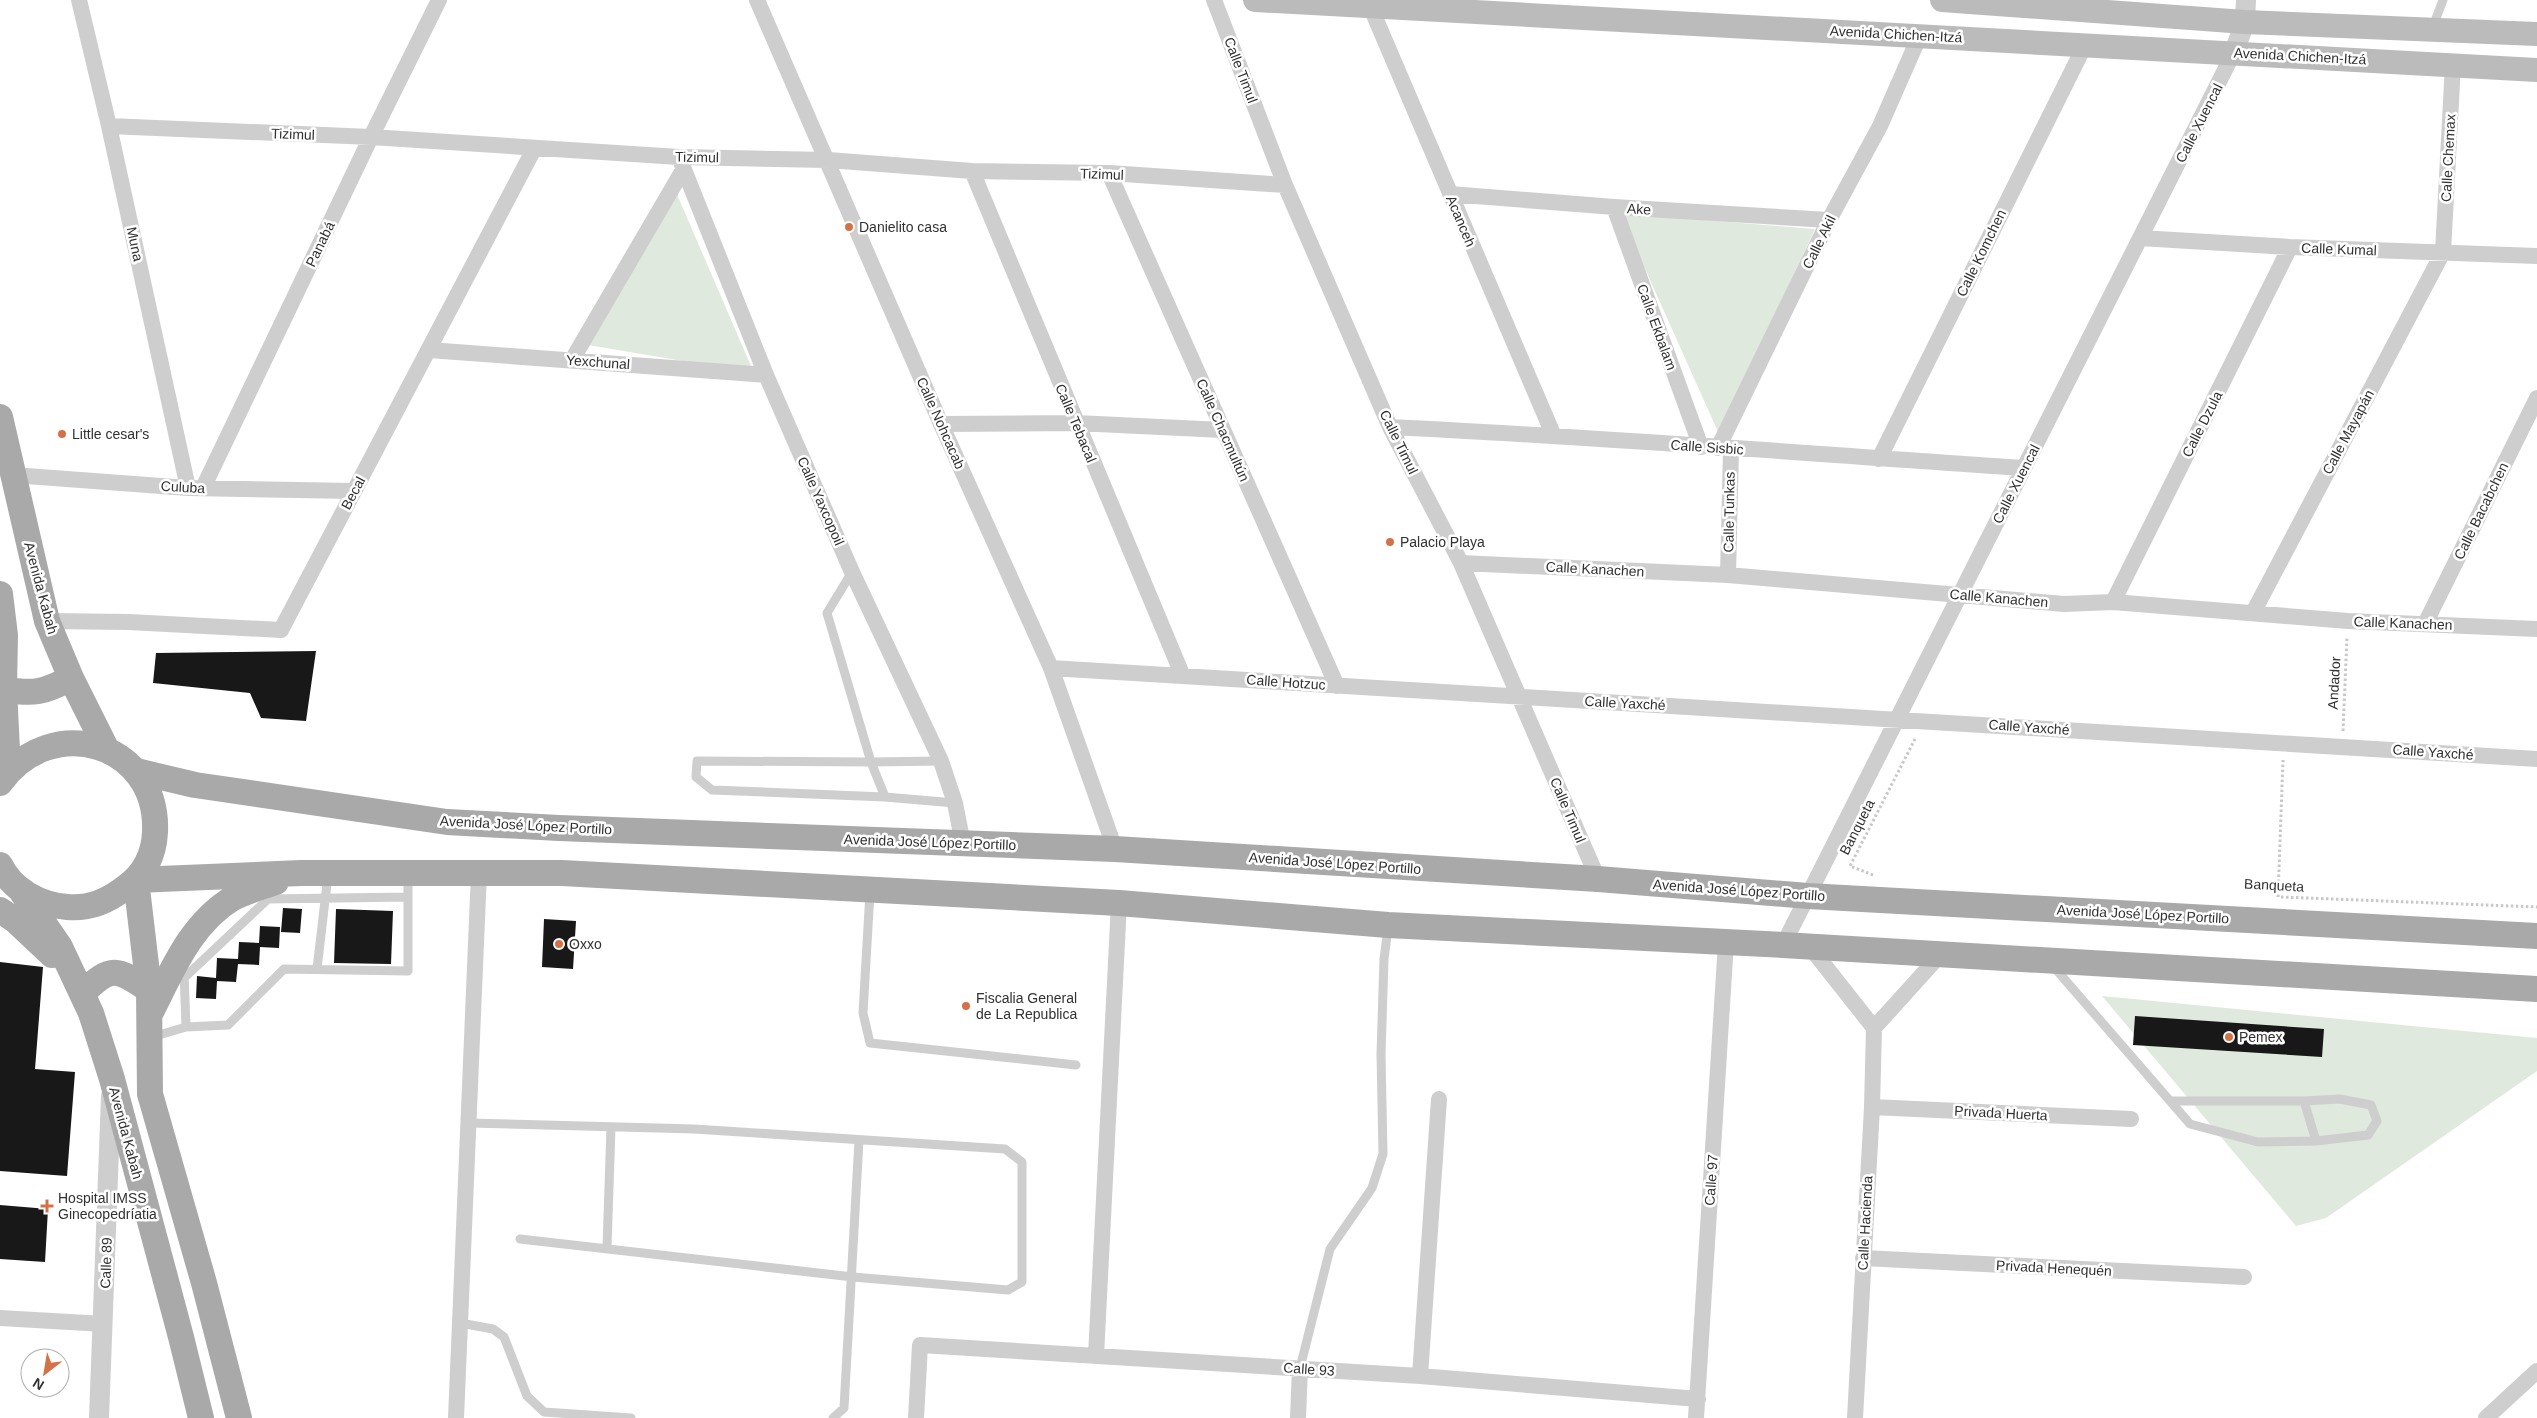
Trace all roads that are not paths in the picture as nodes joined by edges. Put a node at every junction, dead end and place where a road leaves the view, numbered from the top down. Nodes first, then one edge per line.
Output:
1 (79, 0) edge
2 (439, 0) edge
3 (757, 0) edge
4 (1214, 0) edge
5 (1255, 0) edge
6 (1942, 0) edge
7 (2443, 0) edge
8 (2091, 5) edge
9 (1371, 8) junction
10 (2245, 11) edge
11 (2432, 29) junction
12 (2537, 34) edge
13 (1920, 35) junction
14 (2084, 47) junction
15 (2234, 52) junction
16 (2453, 64) junction
17 (2537, 70) edge
18 (109, 126) junction
19 (371, 137) junction
20 (534, 149) junction
21 (828, 160) junction
22 (681, 164) junction
23 (972, 171) junction
24 (1109, 173) junction
25 (1285, 185) junction
26 (1450, 194) junction
27 (1614, 207) junction
28 (1829, 220) junction
29 (2140, 238) junction
30 (2290, 247) junction
31 (2443, 252) junction
32 (2537, 256) edge
33 (429, 350) junction
34 (572, 360) junction
35 (766, 376) junction
36 (2537, 398) edge
37 (0, 417) edge
38 (1076, 423) junction
39 (941, 424) junction
40 (1390, 427) junction
41 (1223, 430) junction
42 (1553, 434) junction
43 (1701, 447) junction
44 (1724, 449) junction
45 (1879, 458) junction
46 (2024, 468) junction
47 (13, 475) junction
48 (195, 488) junction
49 (354, 491) junction
50 (1461, 563) junction
51 (852, 572) junction
52 (1728, 575) junction
53 (0, 594) edge
54 (1960, 594) junction
55 (2113, 602) junction
56 (2254, 612) junction
57 (47, 621) junction
58 (2424, 624) junction
59 (2537, 629) edge
60 (3, 640) edge
61 (1051, 668) junction
62 (1182, 674) junction
63 (71, 678) junction
64 (1338, 686) junction
65 (4, 689) junction
66 (1521, 698) junction
67 (1898, 718) junction
68 (108, 750) junction
69 (2537, 759) edge
70 (871, 762) junction
71 (941, 762) junction
72 (136, 771) junction
73 (4, 777) edge
74 (885, 797) junction
75 (955, 803) junction
76 (964, 844) junction
77 (1115, 849) junction
78 (1, 870) edge
79 (479, 872) junction
80 (301, 873) junction
81 (1598, 879) junction
82 (136, 880) junction
83 (327, 886) junction
84 (408, 886) junction
85 (870, 889) junction
86 (22, 892) junction
87 (267, 892) junction
88 (1808, 896) junction
89 (1119, 903) junction
90 (0, 910) edge
91 (1388, 925) junction
92 (2537, 936) edge
93 (1726, 942) junction
94 (1783, 945) junction
95 (1810, 947) junction
96 (183, 949) junction
97 (1940, 955) junction
98 (2048, 960) junction
99 (317, 969) junction
100 (184, 978) junction
101 (78, 984) junction
102 (2537, 989) edge
103 (149, 990) junction
104 (149, 1027) junction
105 (186, 1027) junction
106 (1874, 1028) junction
107 (1076, 1065) dead end
108 (112, 1079) junction
109 (1439, 1099) dead end
110 (2170, 1101) junction
111 (2304, 1101) junction
112 (1872, 1107) junction
113 (2131, 1118) dead end
114 (469, 1123) junction
115 (611, 1127) junction
116 (859, 1140) junction
117 (2316, 1141) junction
118 (520, 1238) dead end
119 (607, 1247) junction
120 (1863, 1258) junction
121 (2244, 1277) dead end
122 (853, 1278) junction
123 (0, 1318) edge
124 (460, 1323) junction
125 (104, 1324) junction
126 (1096, 1356) junction
127 (1300, 1368) junction
128 (2537, 1371) edge
129 (1420, 1376) junction
130 (1698, 1399) junction
131 (99, 1418) edge
132 (201, 1418) edge
133 (239, 1418) edge
134 (456, 1418) edge
135 (631, 1418) edge
136 (833, 1418) edge
137 (916, 1418) edge
138 (1298, 1418) edge
139 (1696, 1418) edge
140 (1854, 1418) edge
141 (2486, 1418) edge

1 - 18 street, Muna
2 - 19 street, Panabá
3 - 21 street, Calle Nohcacab
4 - 25 street, Calle Timul
5 - 9 main road, Avenida Chichen-Itzá
6 - 8 main road
7 - 11 lane
8 - 10 main road
9 - 13 main road, Avenida Chichen-Itzá
9 - 26 street, Acanceh
10 - 11 main road
10 - 15 street, Calle Xuencal
11 - 12 main road
13 - 14 main road, Avenida Chichen-Itzá
13 - 28 street, Calle Akil
14 - 15 main road, Avenida Chichen-Itzá
14 - 45 street, Calle Komchen
15 - 16 main road, Avenida Chichen-Itzá
15 - 29 street, Calle Xuencal
16 - 17 main road, Avenida Chichen-Itzá
16 - 31 street, Calle Chemax
18 - 19 street, Tizimul
18 - 48 street, Muna
19 - 20 street, Tizimul
19 - 48 street, Panabá
20 - 22 street, Tizimul
20 - 33 street, Becal
21 - 22 street, Tizimul
21 - 23 street, Tizimul
21 - 39 street, Calle Nohcacab
22 - 34 street
22 - 35 street, Calle Yaxcopoil
23 - 24 street, Tizimul
23 - 38 street, Calle Tebacal
24 - 25 street, Tizimul
24 - 41 street, Calle Chacmultún
25 - 40 street, Calle Timul
26 - 27 street, Ake
26 - 42 street, Acanceh
27 - 28 street, Ake
27 - 43 street, Calle Ekbalam
28 - 44 street, Calle Akil
29 - 30 street, Calle Kumal
29 - 46 street, Calle Xuencal
30 - 31 street, Calle Kumal
30 - 55 street, Calle Dzula
31 - 32 street, Calle Kumal
31 - 56 street, Calle Mayapán
33 - 34 street, Yexchunal
33 - 49 street, Becal
34 - 35 street, Yexchunal
35 - 51 street, Calle Yaxcopoil
36 - 58 street, Calle Bacabchen
37 - 47 main road, Avenida Kabah
38 - 39 street
38 - 41 street
38 - 62 street, Calle Tebacal
39 - 61 street, Calle Nohcacab
40 - 42 street, Calle Sisbic
40 - 50 street, Calle Timul
41 - 64 street, Calle Chacmultún
42 - 43 street, Calle Sisbic
43 - 44 street, Calle Sisbic
44 - 45 street, Calle Sisbic
44 - 52 street, Calle Tunkas
45 - 46 street, Calle Sisbic
46 - 54 street, Calle Xuencal
47 - 48 street, Culuba
47 - 57 main road, Avenida Kabah
48 - 49 street, Culuba
49 - 57 street, Becal
50 - 52 street, Calle Kanachen
50 - 66 street, Calle Timul
51 - 70 lane
51 - 71 street, Calle Yaxcopoil
52 - 54 street, Calle Kanachen
53 - 60 main road
54 - 55 street, Calle Kanachen
54 - 67 street, Calle Xuencal
55 - 56 street, Calle Kanachen
56 - 58 street, Calle Kanachen
57 - 63 main road, Avenida Kabah
58 - 59 street, Calle Kanachen
60 - 65 main road
61 - 62 street, Calle Hotzuc
61 - 77 street, Calle Nohcacab
62 - 64 street, Calle Hotzuc
63 - 65 main road
63 - 68 main road, Avenida Kabah
64 - 66 street, Calle Hotzuc
65 - 73 main road
66 - 67 street, Calle Yaxché
66 - 81 street, Calle Timul
67 - 69 street, Calle Yaxché
67 - 88 street, Calle Xuencal
68 - 72 main road
68 - 73 main road
70 - 71 lane
70 - 74 lane
70 - 74 lane
71 - 75 street, Calle Yaxcopoil
72 - 76 main road, Avenida José López Portillo
72 - 82 main road
74 - 75 lane
75 - 76 street, Calle Yaxcopoil
76 - 77 main road, Avenida José López Portillo
77 - 81 main road, Avenida José López Portillo
78 - 86 main road
79 - 84 main road
79 - 85 main road
79 - 114 street
80 - 82 main road
80 - 83 main road
80 - 87 main road
81 - 88 main road, Avenida José López Portillo
82 - 86 main road
82 - 103 main road
83 - 84 main road
83 - 87 lane
83 - 99 lane
84 - 99 lane
85 - 89 main road
85 - 107 lane
86 - 101 main road, Avenida Kabah
87 - 96 main road
87 - 100 lane
88 - 92 main road, Avenida José López Portillo
88 - 94 street, Calle Xuencal
89 - 91 main road
89 - 126 street
90 - 101 main road
91 - 93 main road
91 - 127 lane
93 - 94 main road
93 - 130 street, Calle 97
94 - 95 main road
95 - 97 main road
95 - 106 street
96 - 100 lane
96 - 104 main road
97 - 98 main road
97 - 106 street
98 - 102 main road
98 - 110 lane
99 - 105 lane
100 - 105 lane
101 - 103 main road
101 - 108 main road, Avenida Kabah
103 - 104 main road
104 - 105 lane
104 - 133 main road
106 - 112 street, Calle Hacienda
108 - 125 street, Calle 89
108 - 132 main road, Avenida Kabah
109 - 129 street
110 - 111 lane
110 - 117 lane
111 - 117 lane
111 - 117 lane
112 - 113 street, Privada Huerta
112 - 120 street, Calle Hacienda
114 - 115 lane
114 - 124 street
115 - 116 lane
115 - 119 lane
116 - 122 lane
116 - 122 lane
118 - 119 lane
119 - 122 lane
120 - 121 street, Privada Henequén
120 - 140 street, Calle Hacienda
122 - 136 lane
123 - 125 street
124 - 134 street
124 - 135 lane
125 - 131 street, Calle 89
126 - 127 street, Calle 93
126 - 137 street, Calle 93
127 - 129 street, Calle 93
127 - 138 street
128 - 141 street
129 - 130 street, Calle 93
130 - 139 street, Calle 97

